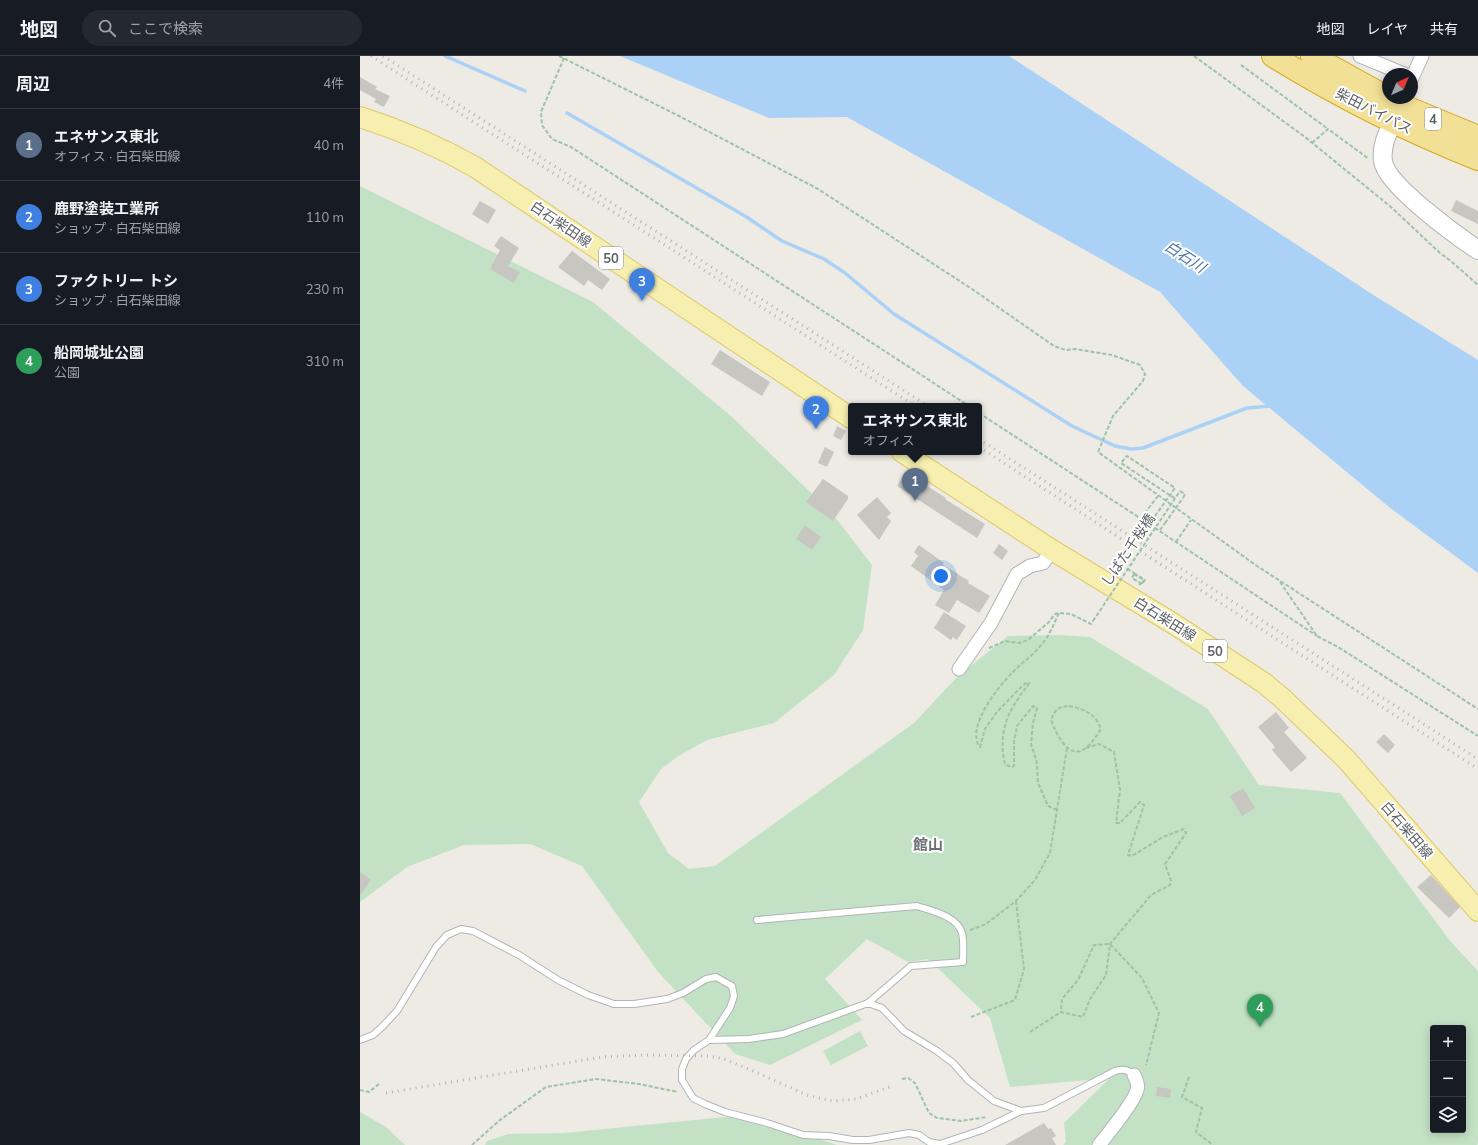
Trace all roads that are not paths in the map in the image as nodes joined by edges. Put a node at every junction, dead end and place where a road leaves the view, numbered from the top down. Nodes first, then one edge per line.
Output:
1 (1273, 56) edge
2 (1312, 56) edge
3 (1360, 56) edge
4 (1422, 56) edge
5 (1389, 68) edge
6 (1416, 68) edge
7 (1382, 96) edge
8 (1382, 100) edge
9 (1395, 104) edge
10 (360, 117) edge
11 (1478, 137) edge
12 (1478, 159) edge
13 (1478, 250) edge
14 (848, 416) edge
15 (907, 455) edge
16 (1052, 550) junction
17 (963, 664) road end
18 (1478, 911) edge
19 (757, 920) dead end
20 (868, 1002) junction
21 (360, 1040) edge
22 (710, 1040) junction
23 (1134, 1075) joint
24 (1021, 1111) junction
25 (1099, 1145) edge

1 - 8 highway, 柴田バイパス / 4
2 - 7 highway, 柴田バイパス / 4
3 - 5 street
4 - 6 street
9 - 11 highway, 柴田バイパス / 4
9 - 12 highway, 柴田バイパス / 4
9 - 13 street
10 - 14 main road, 白石柴田線 / 50
15 - 16 main road, 白石柴田線 / 50
16 - 17 street
16 - 18 main road, 白石柴田線 / 50
19 - 20 lane
20 - 22 lane
20 - 24 lane
21 - 22 lane
22 - 24 lane
23 - 24 lane
23 - 25 street

